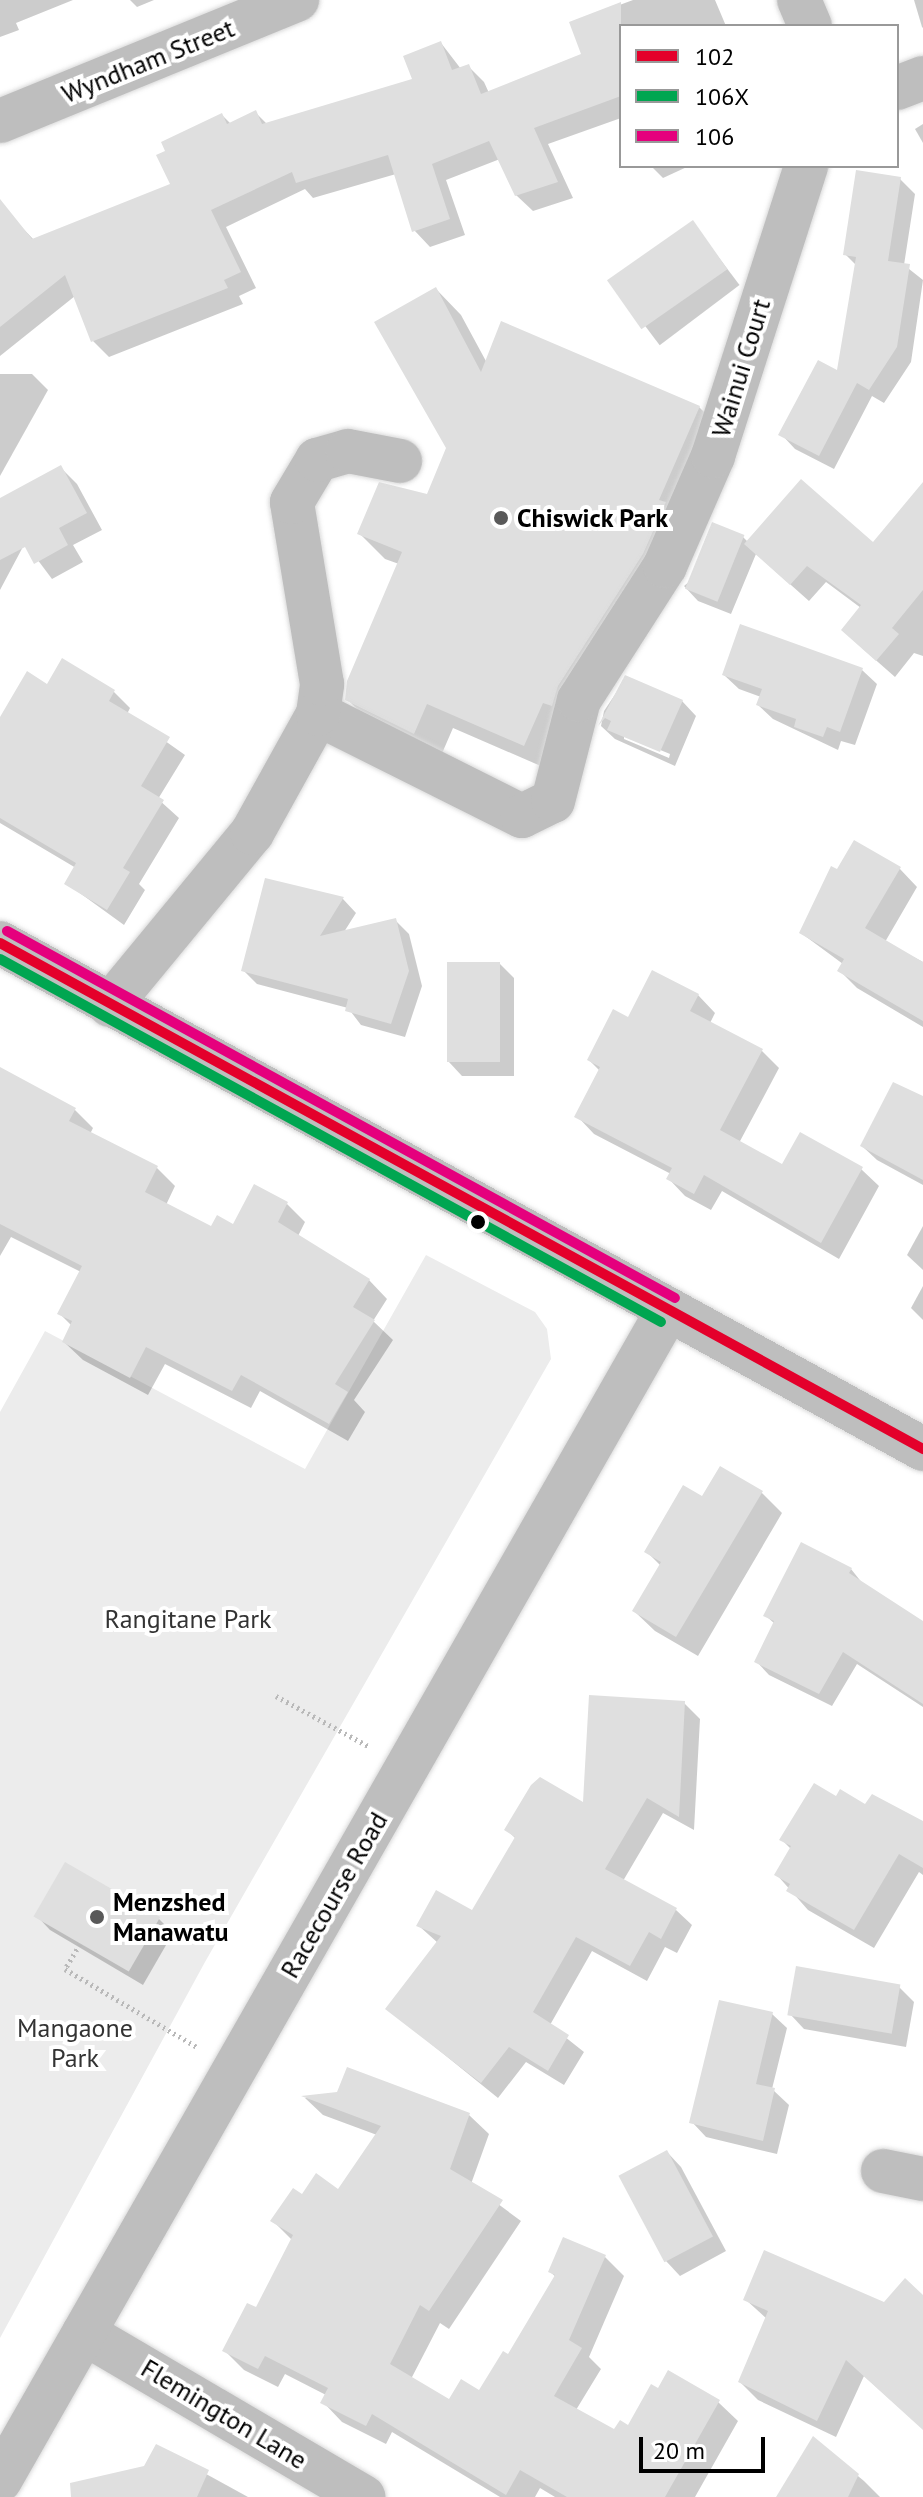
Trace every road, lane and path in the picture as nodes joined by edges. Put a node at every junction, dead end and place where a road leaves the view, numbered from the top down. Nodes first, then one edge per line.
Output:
1 (297, 0) edge
2 (799, 0) edge
3 (809, 24) edge
4 (923, 78) edge
5 (899, 87) edge
6 (0, 121) edge
7 (805, 168) edge
8 (400, 461) dead end
9 (318, 714) junction
10 (0, 943) edge
11 (110, 1005) junction
12 (668, 1310) junction
13 (923, 1449) edge
14 (276, 1696) dead end
15 (407, 1766) junction
16 (80, 1944) dead end
17 (234, 2069) junction
18 (84, 2333) junction
19 (0, 2480) edge
20 (363, 2497) edge

1 - 6 street, Wyndham Street
2 - 3 street
4 - 5 street
7 - 9 street, Wainui Court
8 - 9 street
9 - 11 street
10 - 11 street
11 - 12 street
12 - 13 street
12 - 15 street, Racecourse Road
14 - 15 path
15 - 17 street, Racecourse Road
16 - 17 path
17 - 18 street, Racecourse Road
18 - 19 street, Racecourse Road
18 - 20 street, Flemington Lane

